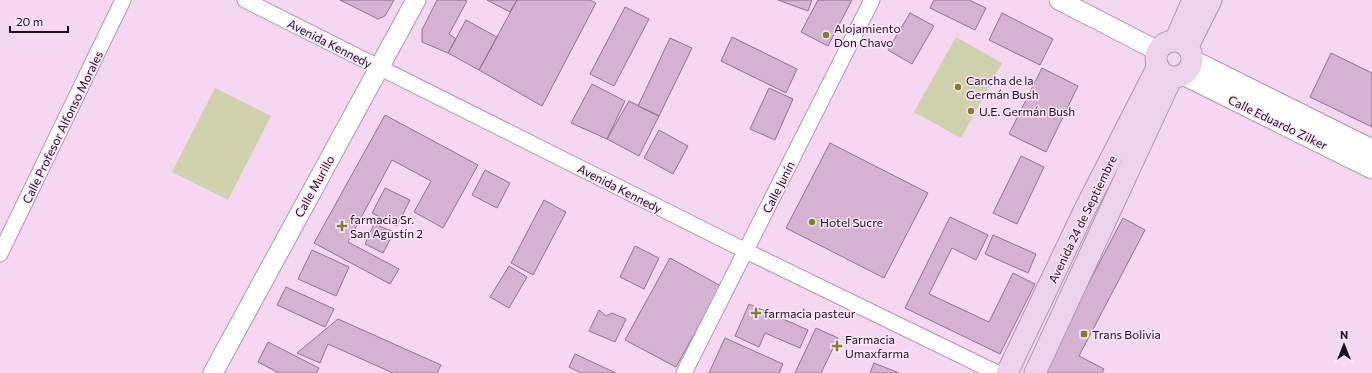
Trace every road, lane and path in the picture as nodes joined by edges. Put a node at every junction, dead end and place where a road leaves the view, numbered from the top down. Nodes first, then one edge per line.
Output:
1 (123, 0) edge
2 (245, 0) edge
3 (416, 0) edge
4 (872, 0) edge
5 (1059, 0) edge
6 (1194, 0) edge
7 (1211, 0) edge
8 (1175, 59) junction
9 (379, 68) junction
10 (1372, 149) edge
11 (1372, 169) edge
12 (746, 251) junction
13 (0, 254) edge
14 (213, 373) edge
15 (684, 373) edge
16 (997, 373) edge
17 (1007, 373) edge
18 (1035, 373) edge

1 - 13 street, Calle Profesor Alfonso Morales
2 - 9 street, Avenida Kennedy
3 - 9 street, Calle Murillo
4 - 12 street, Calle Junín
5 - 8 street, Calle Eduardo Zilker
6 - 8 main road, Avenida 24 de Septiembre
7 - 8 main road, Avenida 24 de Septiembre
8 - 10 street, Calle Eduardo Zilker
8 - 11 street, Calle Eduardo Zilker
8 - 17 main road, Avenida 24 de Septiembre
8 - 18 main road, Avenida 24 de Septiembre
9 - 12 street, Avenida Kennedy
9 - 14 street, Calle Murillo
12 - 15 street, Calle Junín
12 - 16 street, Avenida Kennedy

